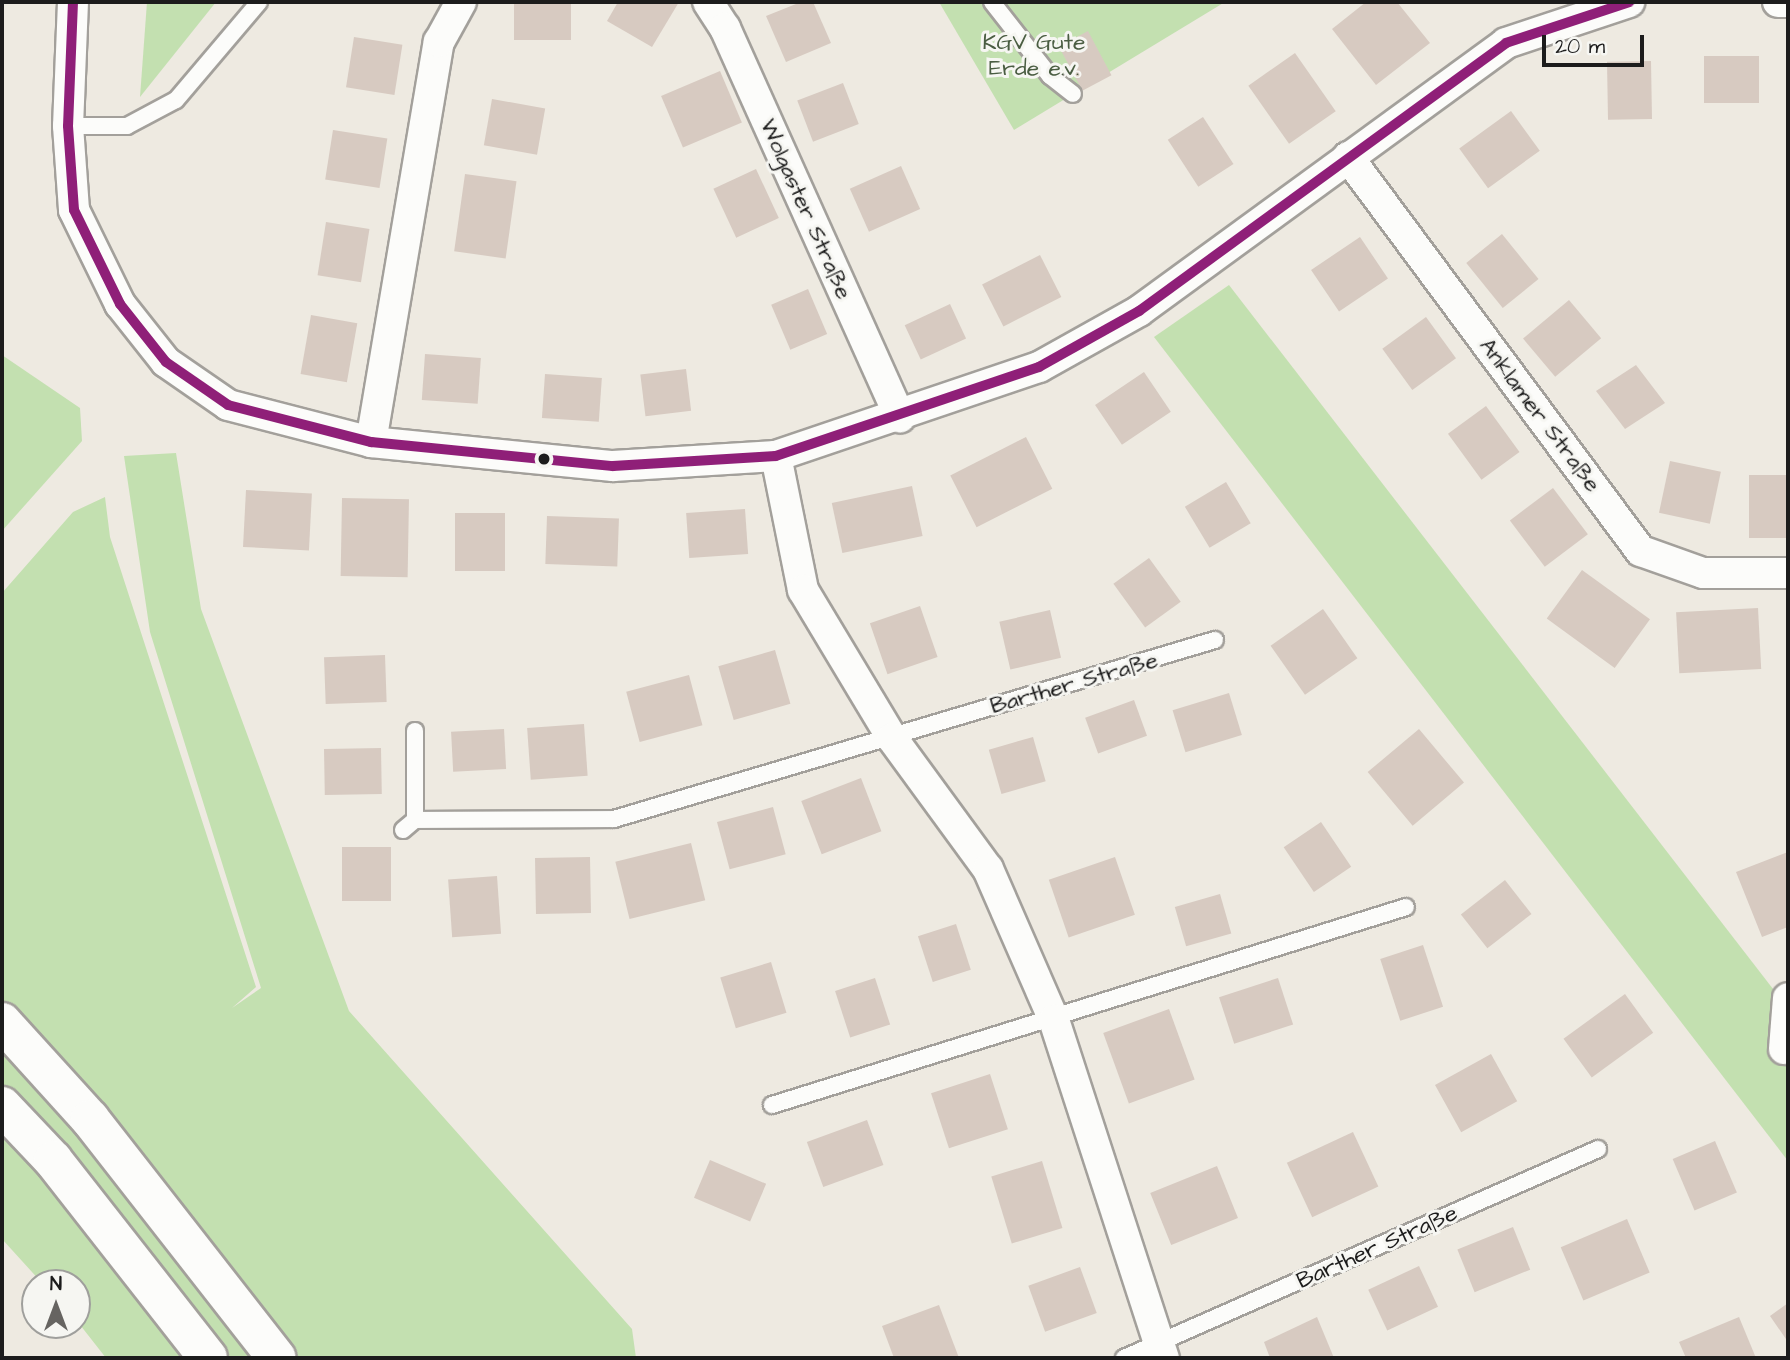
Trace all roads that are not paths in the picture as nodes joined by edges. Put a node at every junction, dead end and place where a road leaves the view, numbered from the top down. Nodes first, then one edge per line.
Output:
1 (73, 2) edge
2 (259, 2) edge
3 (461, 2) edge
4 (708, 2) edge
5 (992, 2) edge
6 (1629, 2) edge
7 (1778, 2) edge
8 (1788, 2) edge
9 (1073, 94) dead end
10 (68, 125) junction
11 (1348, 157) junction
12 (900, 418) junction
13 (371, 442) junction
14 (776, 456) junction
15 (1788, 573) edge
16 (1215, 640) dead end
17 (415, 731) dead end
18 (892, 738) junction
19 (1406, 907) dead end
20 (1788, 998) edge
21 (1054, 1020) junction
22 (2, 1022) edge
23 (1784, 1049) dead end
24 (772, 1104) dead end
25 (2, 1106) edge
26 (1598, 1149) dead end
27 (1160, 1352) edge
28 (208, 1358) edge
29 (277, 1358) edge
30 (1124, 1358) edge

1 - 10 street
2 - 10 lane
3 - 13 street
4 - 12 street, Wolgaster Straße
5 - 9 lane
6 - 11 street
7 - 8 street
10 - 13 street
11 - 12 street
11 - 15 street, Anklamer Straße
12 - 14 street
13 - 14 street
14 - 18 street
16 - 18 lane, Barther Straße
17 - 18 lane, Barther Straße
18 - 21 street
19 - 21 lane
20 - 23 street
21 - 24 lane
21 - 27 street
22 - 29 highway
25 - 28 highway
26 - 27 lane, Barther Straße
27 - 30 lane, Barther Straße

